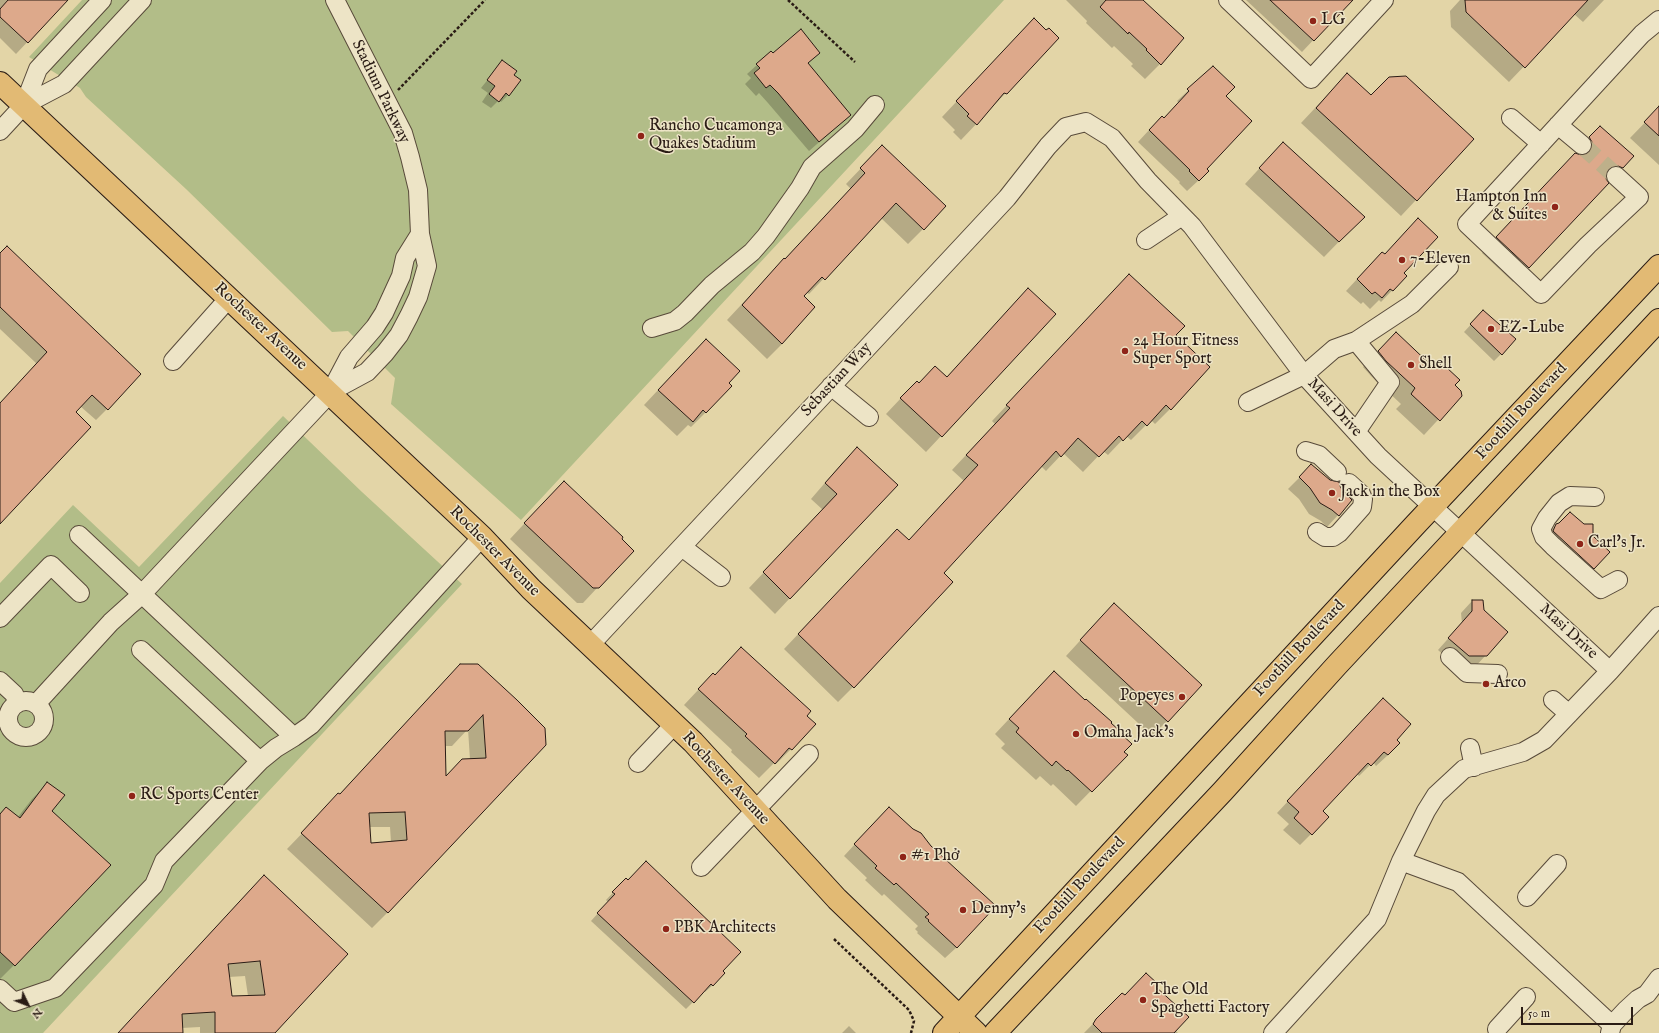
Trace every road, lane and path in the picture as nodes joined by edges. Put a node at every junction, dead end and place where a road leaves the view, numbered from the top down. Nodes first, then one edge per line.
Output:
1 (102, 0) edge
2 (142, 0) edge
3 (335, 0) edge
4 (485, 0) edge
5 (788, 0) edge
6 (1228, 0) edge
7 (1384, 0) edge
8 (1659, 20) edge
9 (855, 62) dead end
10 (0, 82) edge
11 (387, 102) junction
12 (24, 105) junction
13 (875, 105) dead end
14 (1511, 118) dead end
15 (1086, 122) joint
16 (1558, 125) junction
17 (0, 131) edge
18 (1540, 144) junction
19 (1582, 145) tunnel mouth
20 (1616, 176) tunnel mouth
21 (1182, 216) junction
22 (420, 234) junction
23 (1146, 240) dead end
24 (1659, 266) edge
25 (1449, 267) dead end
26 (229, 298) junction
27 (1659, 320) edge
28 (652, 328) dead end
29 (1356, 341) junction
30 (173, 361) dead end
31 (1304, 375) junction
32 (831, 386) junction
33 (330, 392) junction
34 (1248, 402) dead end
35 (869, 417) dead end
36 (1356, 432) junction
37 (1306, 451) dead end
38 (1595, 496) dead end
39 (1433, 506) junction
40 (1317, 532) dead end
41 (1460, 532) junction
42 (79, 535) dead end
43 (482, 537) junction
44 (682, 547) junction
45 (721, 577) dead end
46 (1618, 580) dead end
47 (80, 593) dead end
48 (142, 595) junction
49 (1659, 616) edge
50 (0, 618) edge
51 (590, 645) junction
52 (141, 650) dead end
53 (1450, 657) dead end
54 (1610, 671) junction
55 (1498, 674) dead end
56 (0, 681) edge
57 (1553, 700) dead end
58 (18, 703) junction
59 (36, 704) junction
60 (1569, 714) junction
61 (674, 726) junction
62 (294, 738) junction
63 (1470, 748) dead end
64 (809, 754) dead end
65 (260, 761) junction
66 (638, 763) dead end
67 (1474, 767) junction
68 (756, 810) junction
69 (1401, 861) junction
70 (1557, 864) dead end
71 (701, 867) dead end
72 (1527, 897) dead end
73 (834, 939) dead end
74 (1659, 978) edge
75 (0, 989) edge
76 (1526, 997) dead end
77 (959, 1017) junction
78 (1496, 1029) dead end
79 (1611, 1029) edge
80 (911, 1033) edge
81 (944, 1033) edge
82 (976, 1033) edge
83 (995, 1033) edge
84 (1272, 1033) edge

1 - 12 street
2 - 12 street
3 - 11 street, Stadium Parkway
4 - 11 path
5 - 9 path
6 - 7 street
8 - 16 street
10 - 12 main road, Rochester Avenue
11 - 22 street, Stadium Parkway
12 - 17 street
12 - 26 main road, Rochester Avenue
13 - 28 street
14 - 18 street
15 - 21 street, Masi Drive
15 - 32 street, Sebastian Way
16 - 18 street
16 - 19 street
18 - 20 street
21 - 23 street
21 - 31 street, Masi Drive
22 - 33 street
22 - 33 street, Stadium Parkway
24 - 39 main road, Foothill Boulevard
25 - 29 street
26 - 30 street
26 - 33 main road, Rochester Avenue
27 - 41 main road
29 - 31 street
29 - 36 street
31 - 34 street
31 - 36 street, Masi Drive
32 - 35 street
32 - 44 street, Sebastian Way
33 - 43 main road, Rochester Avenue
33 - 48 street
36 - 39 street, Masi Drive
37 - 40 street
38 - 46 street
39 - 41 street, Masi Drive
39 - 77 main road, Foothill Boulevard
41 - 54 street, Masi Drive
41 - 83 main road
42 - 48 street
43 - 51 main road, Rochester Avenue
43 - 62 street
44 - 45 street
44 - 51 street, Sebastian Way
47 - 50 street
48 - 59 street
48 - 62 street
49 - 54 street
51 - 61 main road, Rochester Avenue
52 - 65 street
53 - 55 street
54 - 60 street
56 - 58 street
57 - 60 street
58 - 59 street
58 - 59 street
60 - 67 street
61 - 66 street
61 - 68 main road, Rochester Avenue
62 - 65 street
63 - 67 street
64 - 68 street
65 - 75 street
67 - 69 street
68 - 71 street
68 - 77 main road, Rochester Avenue
69 - 79 street
69 - 84 street
70 - 72 street
73 - 80 path
74 - 79 street
76 - 78 street
77 - 81 main road, Foothill Boulevard
77 - 82 main road, Rochester Avenue

